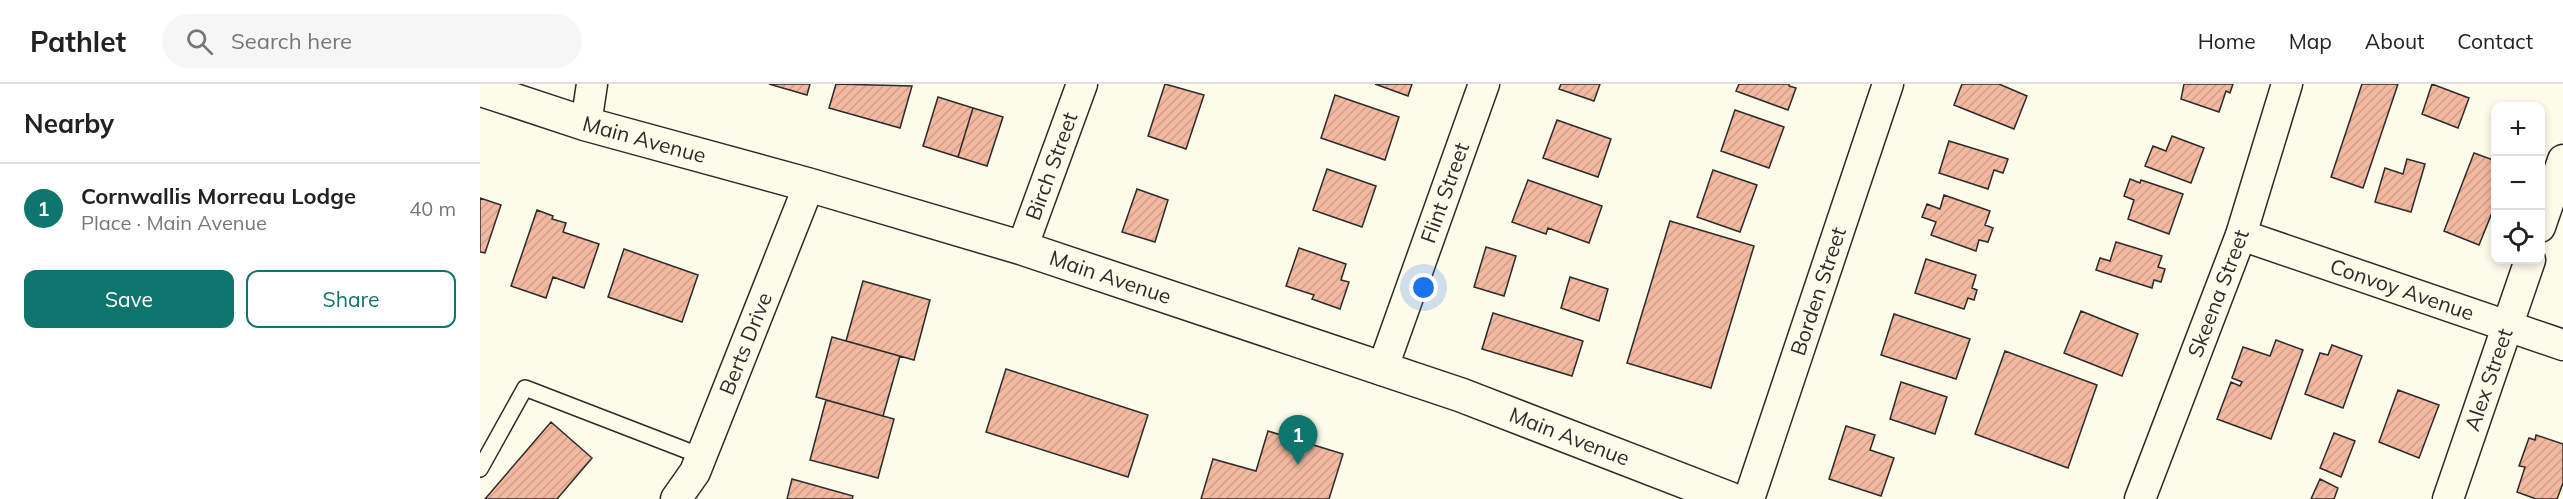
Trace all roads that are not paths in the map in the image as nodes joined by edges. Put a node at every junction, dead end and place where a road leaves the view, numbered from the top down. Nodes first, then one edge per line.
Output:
1 (592, 84) edge
2 (1082, 84) edge
3 (1484, 84) edge
4 (1888, 84) edge
5 (2287, 84) edge
6 (480, 89) edge
7 (586, 124) junction
8 (2563, 160) edge
9 (809, 185) junction
10 (2545, 215) edge
11 (2241, 235) junction
12 (1022, 248) junction
13 (2529, 264) edge
14 (2507, 327) junction
15 (2563, 345) edge
16 (1382, 370) junction
17 (701, 456) junction
18 (480, 469) edge
19 (676, 499) edge
20 (1730, 499) edge
21 (1749, 499) edge
22 (2140, 499) edge
23 (2448, 499) edge

1 - 7 street
2 - 12 street, Birch Street
3 - 16 street, Flint Street
4 - 21 street, Borden Street
5 - 11 street, Skeena Street
6 - 7 street, Main Avenue
7 - 9 street, Main Avenue
8 - 10 street
9 - 12 street, Main Avenue
9 - 17 street, Berts Drive
11 - 14 street, Convoy Avenue
11 - 22 street, Skeena Street
12 - 16 street, Main Avenue
13 - 14 street, Alex Street
14 - 15 street, Convoy Avenue
14 - 23 street, Alex Street
16 - 20 street, Main Avenue
17 - 18 lane
17 - 19 street, Berts Drive

